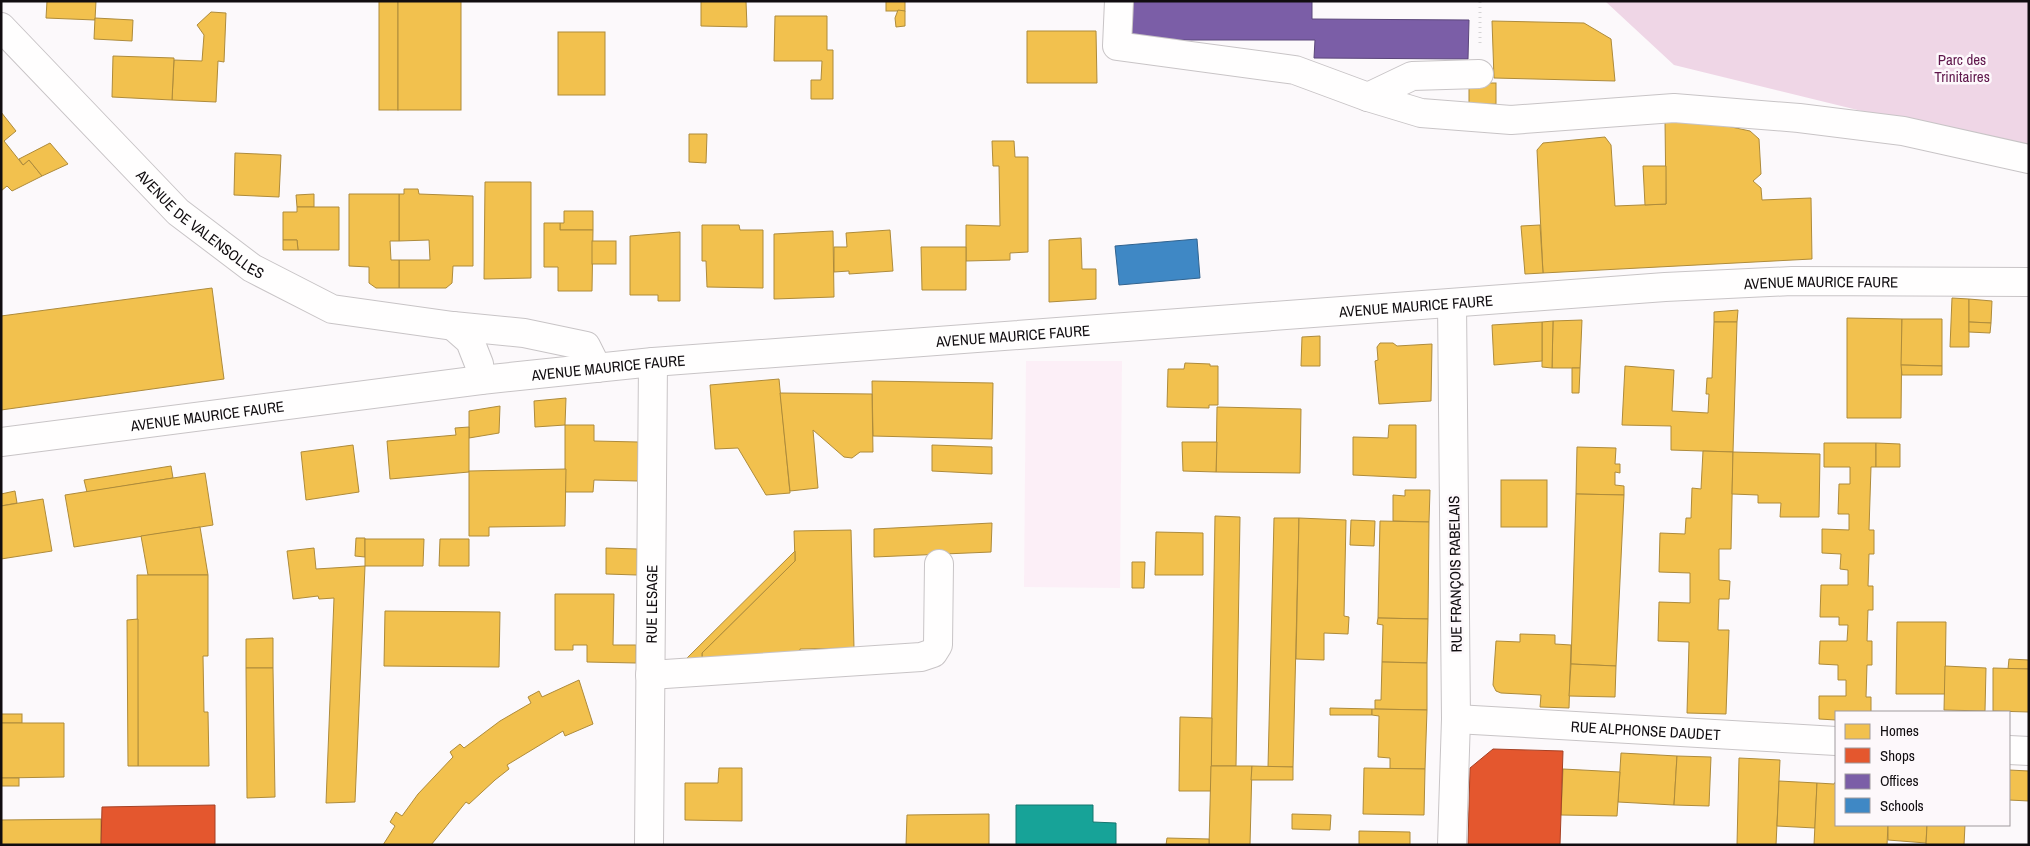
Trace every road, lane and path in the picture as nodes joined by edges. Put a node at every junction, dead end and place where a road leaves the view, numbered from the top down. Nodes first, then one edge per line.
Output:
1 (1119, 1) edge
2 (1480, 1) edge
3 (1, 27) edge
4 (1479, 74) joint
5 (1368, 98) junction
6 (2029, 159) edge
7 (2029, 282) edge
8 (1452, 303) junction
9 (454, 326) junction
10 (653, 362) junction
11 (597, 368) junction
12 (481, 380) junction
13 (1, 442) edge
14 (939, 564) dead end
15 (650, 675) junction
16 (1456, 719) junction
17 (1835, 741) edge
18 (2010, 750) edge
19 (2029, 751) edge
20 (649, 845) edge
21 (1452, 845) edge

1 - 5 street
2 - 4 path
3 - 9 street, AVENUE DE VALENSOLLES
4 - 5 street
5 - 6 street
7 - 8 street, AVENUE MAURICE FAURE
8 - 10 street, AVENUE MAURICE FAURE
8 - 16 street, RUE FRANÇOIS RABELAIS
9 - 11 street, AVENUE DE VALENSOLLES
9 - 12 street
10 - 11 street, AVENUE MAURICE FAURE
10 - 15 street, RUE LESAGE
11 - 12 street, AVENUE MAURICE FAURE
12 - 13 street, AVENUE MAURICE FAURE
14 - 15 street
15 - 20 street, RUE LESAGE
16 - 17 street, RUE ALPHONSE DAUDET
16 - 21 street, RUE FRANÇOIS RABELAIS
18 - 19 street

